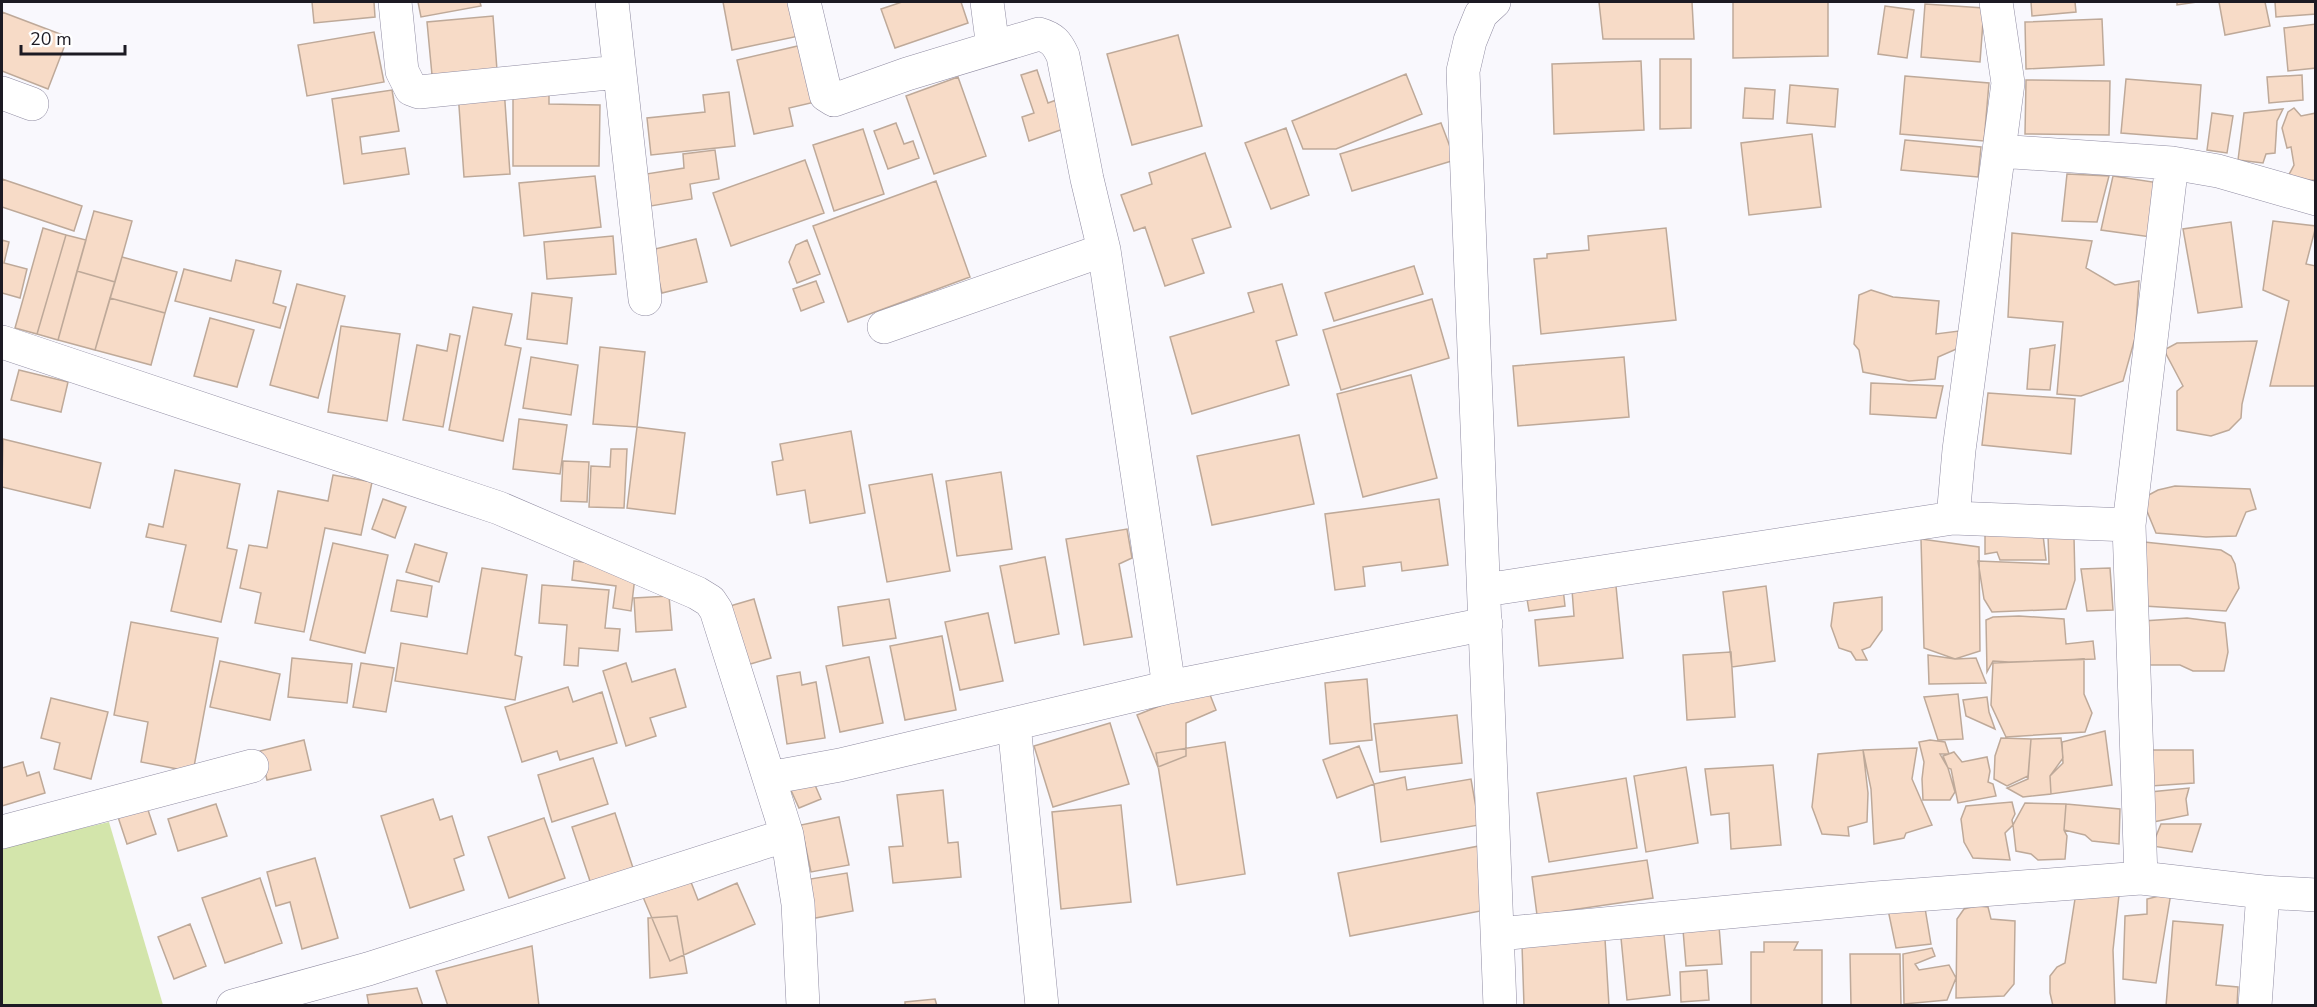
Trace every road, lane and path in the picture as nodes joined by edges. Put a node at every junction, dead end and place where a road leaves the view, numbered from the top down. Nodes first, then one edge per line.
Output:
1 (395, 2) edge
2 (612, 2) edge
3 (804, 2) edge
4 (987, 2) edge
5 (1494, 2) edge
6 (1996, 2) edge
7 (993, 48) junction
8 (618, 72) junction
9 (2, 93) edge
10 (32, 104) dead end
11 (1999, 151) junction
12 (2172, 164) junction
13 (2316, 199) edge
14 (1104, 250) junction
15 (645, 299) dead end
16 (884, 327) dead end
17 (2, 342) edge
18 (1953, 518) junction
19 (2129, 525) junction
20 (1485, 590) junction
21 (1486, 624) junction
22 (1169, 687) junction
23 (1014, 724) junction
24 (252, 766) dead end
25 (769, 778) junction
26 (2, 832) edge
27 (787, 836) junction
28 (2141, 878) junction
29 (2263, 892) junction
30 (2316, 895) edge
31 (1498, 934) junction
32 (233, 1005) edge
33 (804, 1005) edge
34 (1042, 1005) edge
35 (1500, 1005) edge
36 (2255, 1005) edge

1 - 8 street
2 - 8 street
3 - 7 street
4 - 7 street
5 - 20 street
6 - 11 street
7 - 14 street
8 - 15 street
9 - 10 street
11 - 12 street
11 - 18 street
12 - 13 street
12 - 19 street
14 - 16 street
14 - 22 street
17 - 25 street
18 - 19 street
18 - 20 street
19 - 28 street
20 - 21 street
21 - 22 street
21 - 31 street
22 - 23 street
23 - 25 street
23 - 34 street
24 - 26 street
25 - 27 street
27 - 32 street
27 - 33 street
28 - 29 street
28 - 31 street
29 - 30 street
29 - 36 street
31 - 35 street

